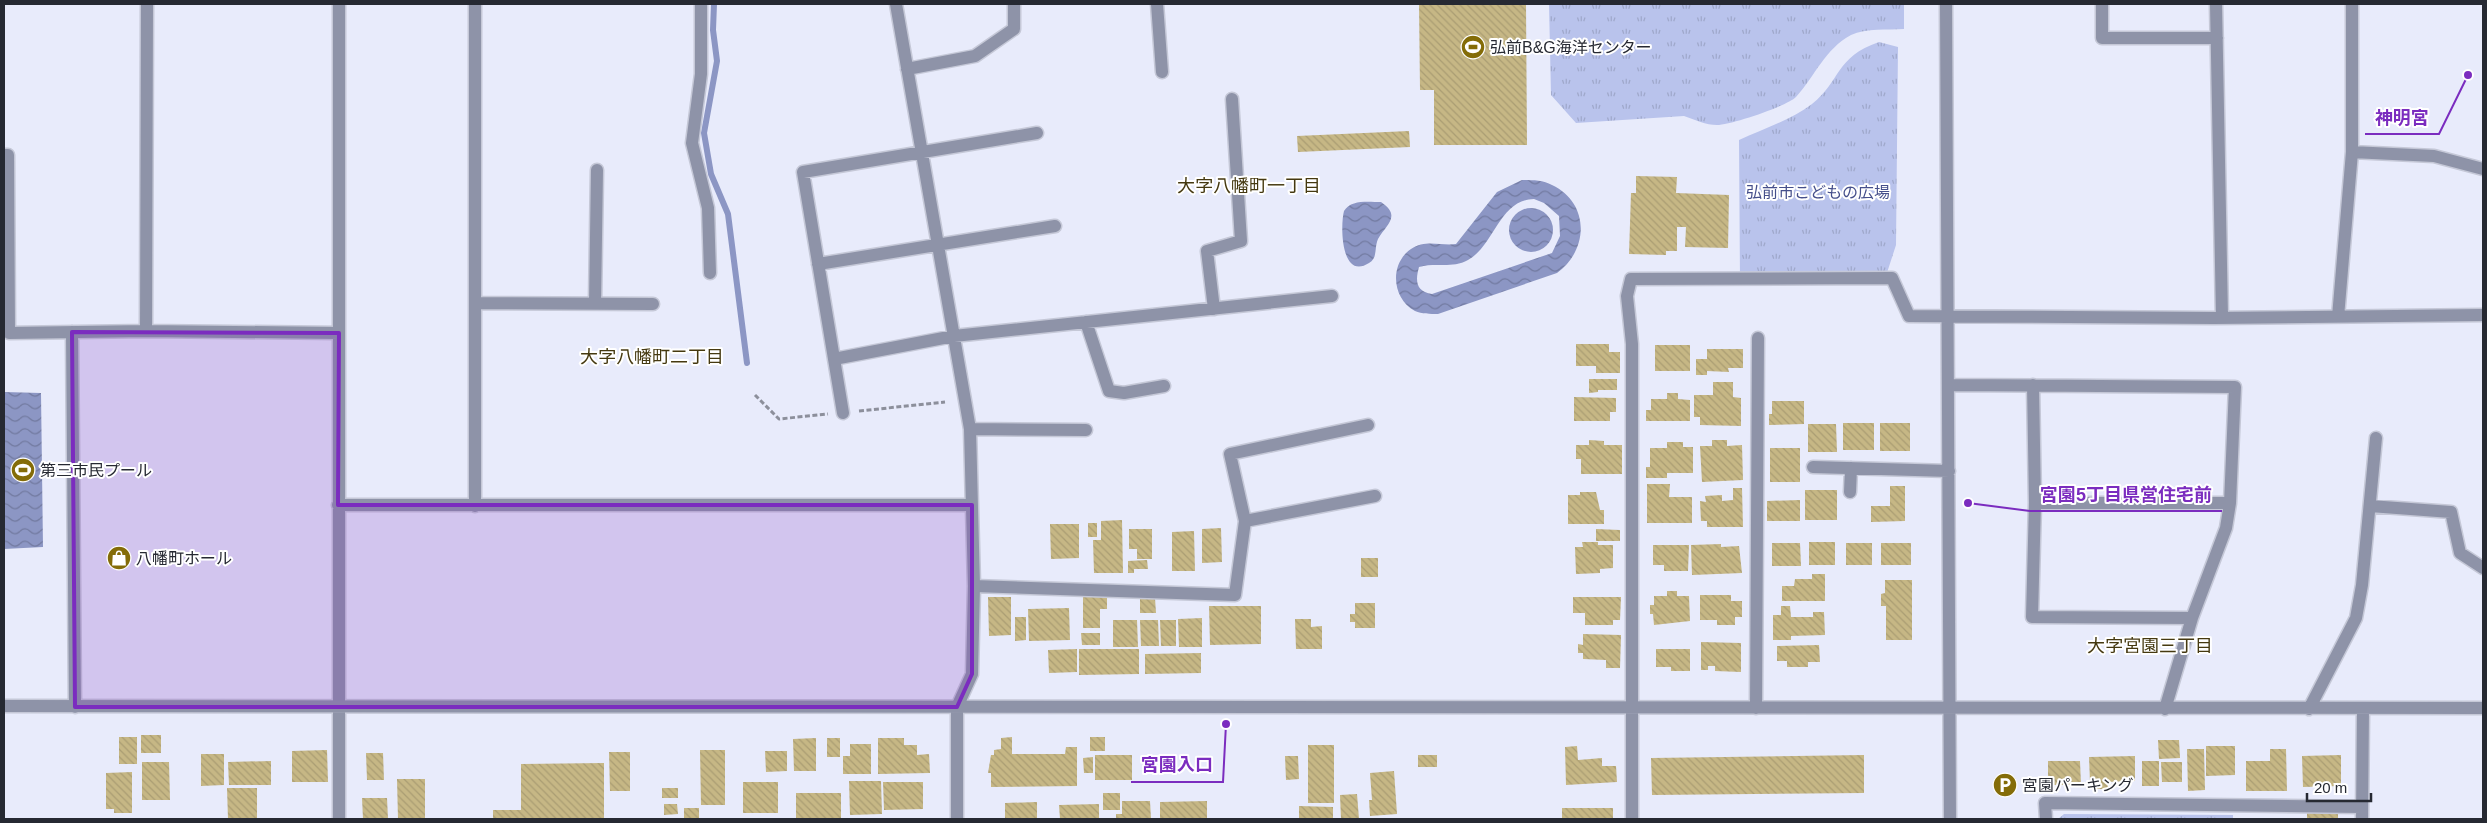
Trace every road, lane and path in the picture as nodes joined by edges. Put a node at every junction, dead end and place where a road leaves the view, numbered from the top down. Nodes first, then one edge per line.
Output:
1 (146, 4) edge
2 (339, 4) edge
3 (475, 4) edge
4 (701, 4) edge
5 (896, 4) edge
6 (1014, 4) edge
7 (1156, 4) edge
8 (1946, 4) edge
9 (2102, 4) edge
10 (2216, 4) edge
11 (2352, 4) edge
12 (2217, 38) junction
13 (907, 69) junction
14 (1162, 72) dead end
15 (1232, 99) dead end
16 (1037, 134) dead end
17 (922, 152) junction
18 (2352, 152) junction
19 (4, 154) edge
20 (2483, 169) edge
21 (598, 170) dead end
22 (1055, 226) dead end
23 (938, 245) junction
24 (818, 264) junction
25 (710, 273) dead end
26 (1332, 296) dead end
27 (475, 303) junction
28 (595, 304) junction
29 (653, 304) dead end
30 (1214, 309) junction
31 (2483, 315) edge
32 (1948, 317) junction
33 (2222, 317) junction
34 (2338, 317) junction
35 (1086, 322) junction
36 (146, 331) junction
37 (72, 332) junction
38 (339, 333) junction
39 (954, 336) junction
40 (1758, 338) dead end
41 (834, 359) junction
42 (1948, 385) junction
43 (2032, 385) junction
44 (1164, 386) dead end
45 (843, 413) dead end
46 (1368, 425) dead end
47 (970, 429) junction
48 (1086, 430) dead end
49 (2376, 438) dead end
50 (1813, 467) dead end
51 (1851, 468) junction
52 (1949, 471) junction
53 (1850, 492) dead end
54 (1375, 496) dead end
55 (2036, 503) junction
56 (2230, 503) junction
57 (338, 505) junction
58 (972, 505) junction
59 (475, 506) junction
60 (2370, 506) junction
61 (1246, 521) junction
62 (2483, 568) edge
63 (974, 586) junction
64 (2192, 618) junction
65 (338, 705) junction
66 (4, 706) edge
67 (75, 706) junction
68 (957, 706) junction
69 (1631, 708) junction
70 (1756, 708) junction
71 (2483, 708) edge
72 (1950, 709) junction
73 (2166, 709) junction
74 (2309, 709) junction
75 (2363, 709) junction
76 (2362, 813) edge
77 (339, 819) edge
78 (957, 819) edge
79 (1632, 819) edge
80 (1950, 819) edge
81 (2046, 819) edge

1 - 36 street
2 - 38 street
3 - 27 street
4 - 25 street
5 - 13 street
6 - 13 street
7 - 14 street
8 - 32 street
9 - 12 street
10 - 12 street
11 - 18 street
12 - 33 street
13 - 17 street
15 - 30 street
16 - 17 street
17 - 23 street
17 - 24 street
18 - 20 street
18 - 34 street
19 - 37 street
21 - 28 street
22 - 23 street
23 - 24 street
23 - 39 street
24 - 41 street
26 - 30 street
27 - 28 street
27 - 59 street
28 - 29 street
30 - 35 street
31 - 34 street
32 - 33 street
32 - 42 street
32 - 69 street
33 - 34 street
35 - 39 street
35 - 44 street
36 - 37 street
36 - 38 street
37 - 67 street
38 - 57 street
39 - 41 street
39 - 47 street
40 - 70 street
41 - 45 street
42 - 43 street
42 - 52 street
43 - 55 street
43 - 56 street
46 - 61 street
47 - 48 street
47 - 58 street
49 - 60 street
50 - 51 street
51 - 52 street
51 - 53 street
52 - 72 street
54 - 61 street
55 - 56 street
55 - 64 street
56 - 64 street
57 - 59 street
57 - 65 street
58 - 59 street
58 - 63 street
60 - 62 street
60 - 74 street
61 - 63 street
63 - 68 street
64 - 73 street
65 - 67 street
65 - 68 street
65 - 77 street
66 - 67 street
68 - 69 street
68 - 78 street
69 - 70 street
69 - 79 street
70 - 72 street
71 - 75 street
72 - 73 street
72 - 80 street
73 - 74 street
74 - 75 street
75 - 76 street
76 - 81 street

